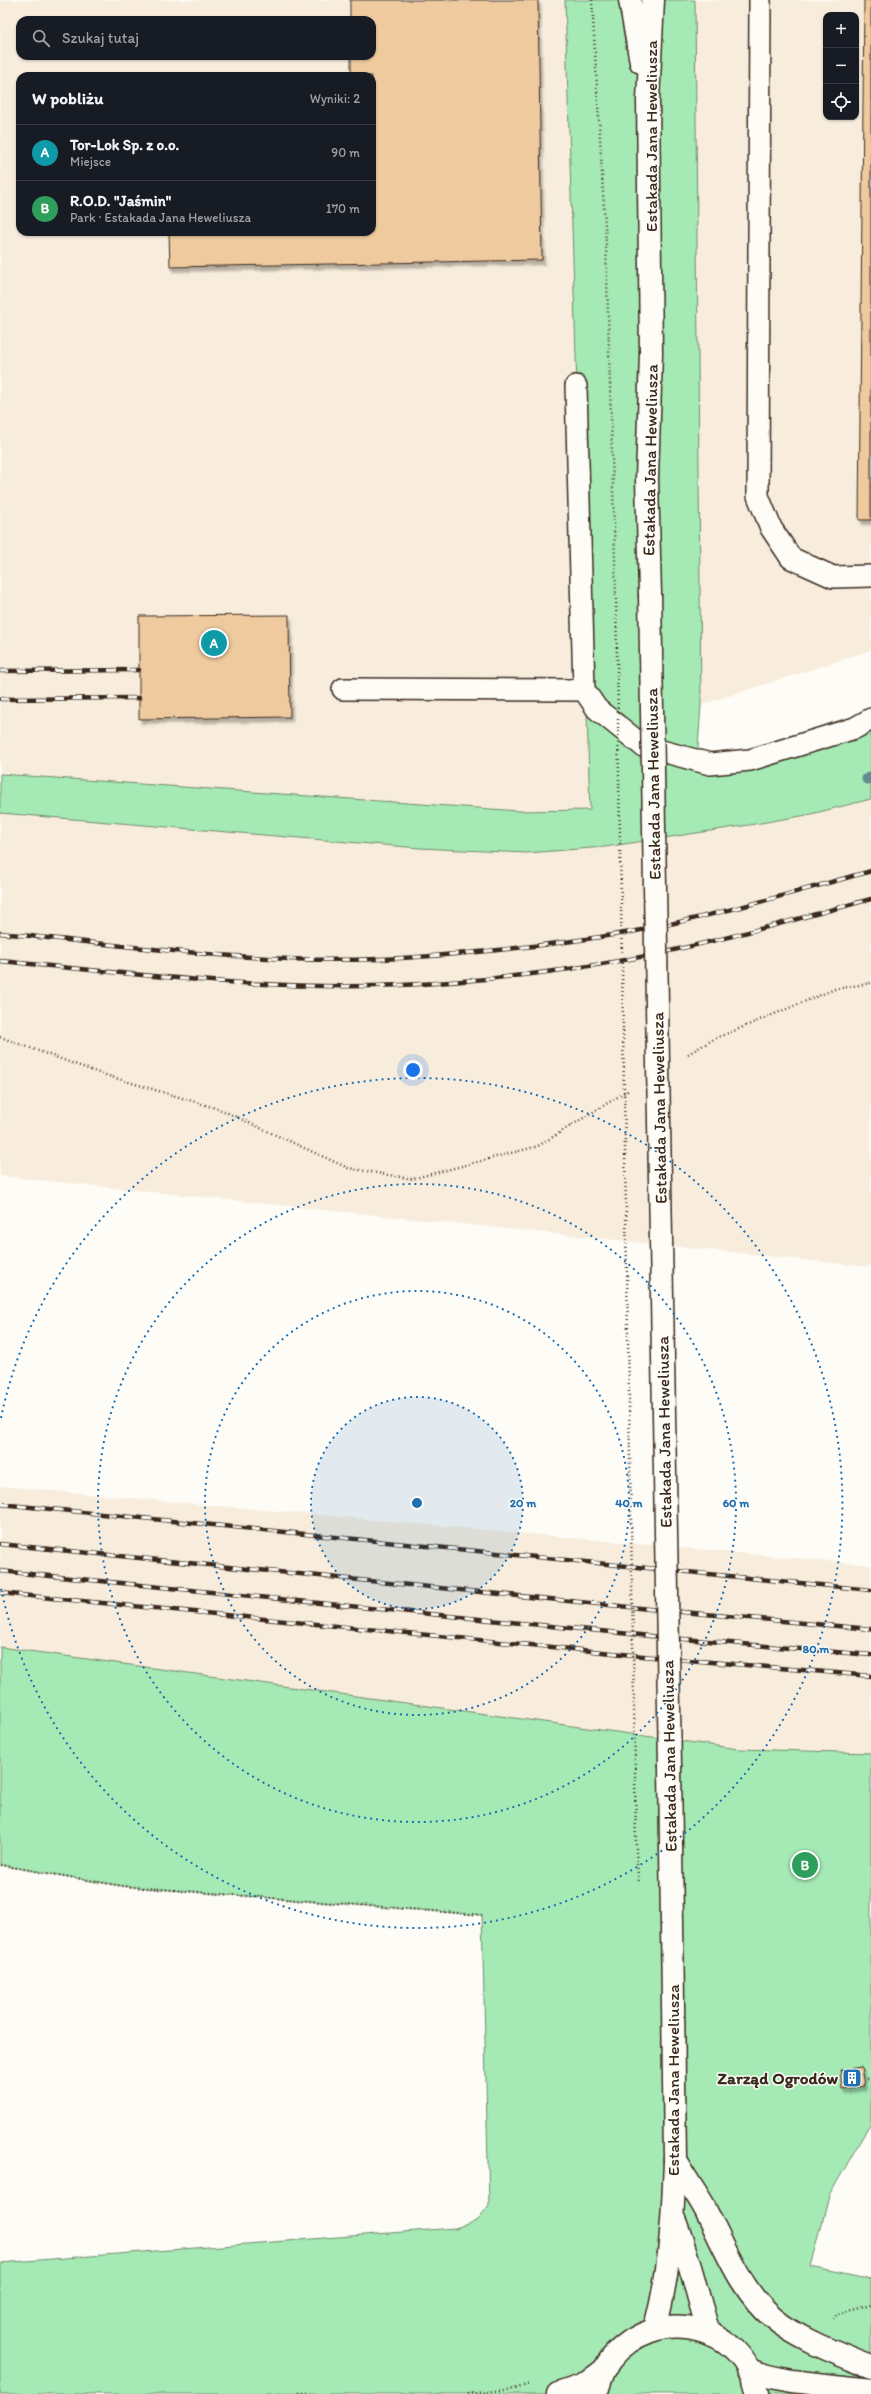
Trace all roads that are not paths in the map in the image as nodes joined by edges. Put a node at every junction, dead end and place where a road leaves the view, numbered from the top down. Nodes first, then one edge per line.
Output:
1 (630, 0) edge
2 (653, 0) edge
3 (760, 0) edge
4 (648, 100) junction
5 (576, 386) dead end
6 (871, 576) edge
7 (343, 689) dead end
8 (584, 690) junction
9 (871, 719) edge
10 (675, 2160) junction
11 (673, 2216) junction
12 (655, 2328) junction
13 (709, 2333) junction
14 (871, 2367) edge
15 (748, 2369) junction
16 (605, 2370) junction
17 (871, 2390) edge
18 (558, 2394) edge
19 (596, 2394) edge
20 (758, 2394) edge

1 - 4 street
2 - 4 street, Estakada Jana Heweliusza
3 - 6 lane
4 - 10 street, Estakada Jana Heweliusza, bridge
5 - 8 lane
7 - 8 lane
8 - 9 lane
10 - 11 street, Estakada Jana Heweliusza
10 - 14 street
11 - 12 street, Estakada Jana Heweliusza
11 - 13 street
12 - 13 street
12 - 16 street
13 - 15 street
15 - 17 street
15 - 20 street
16 - 18 street
16 - 19 street

